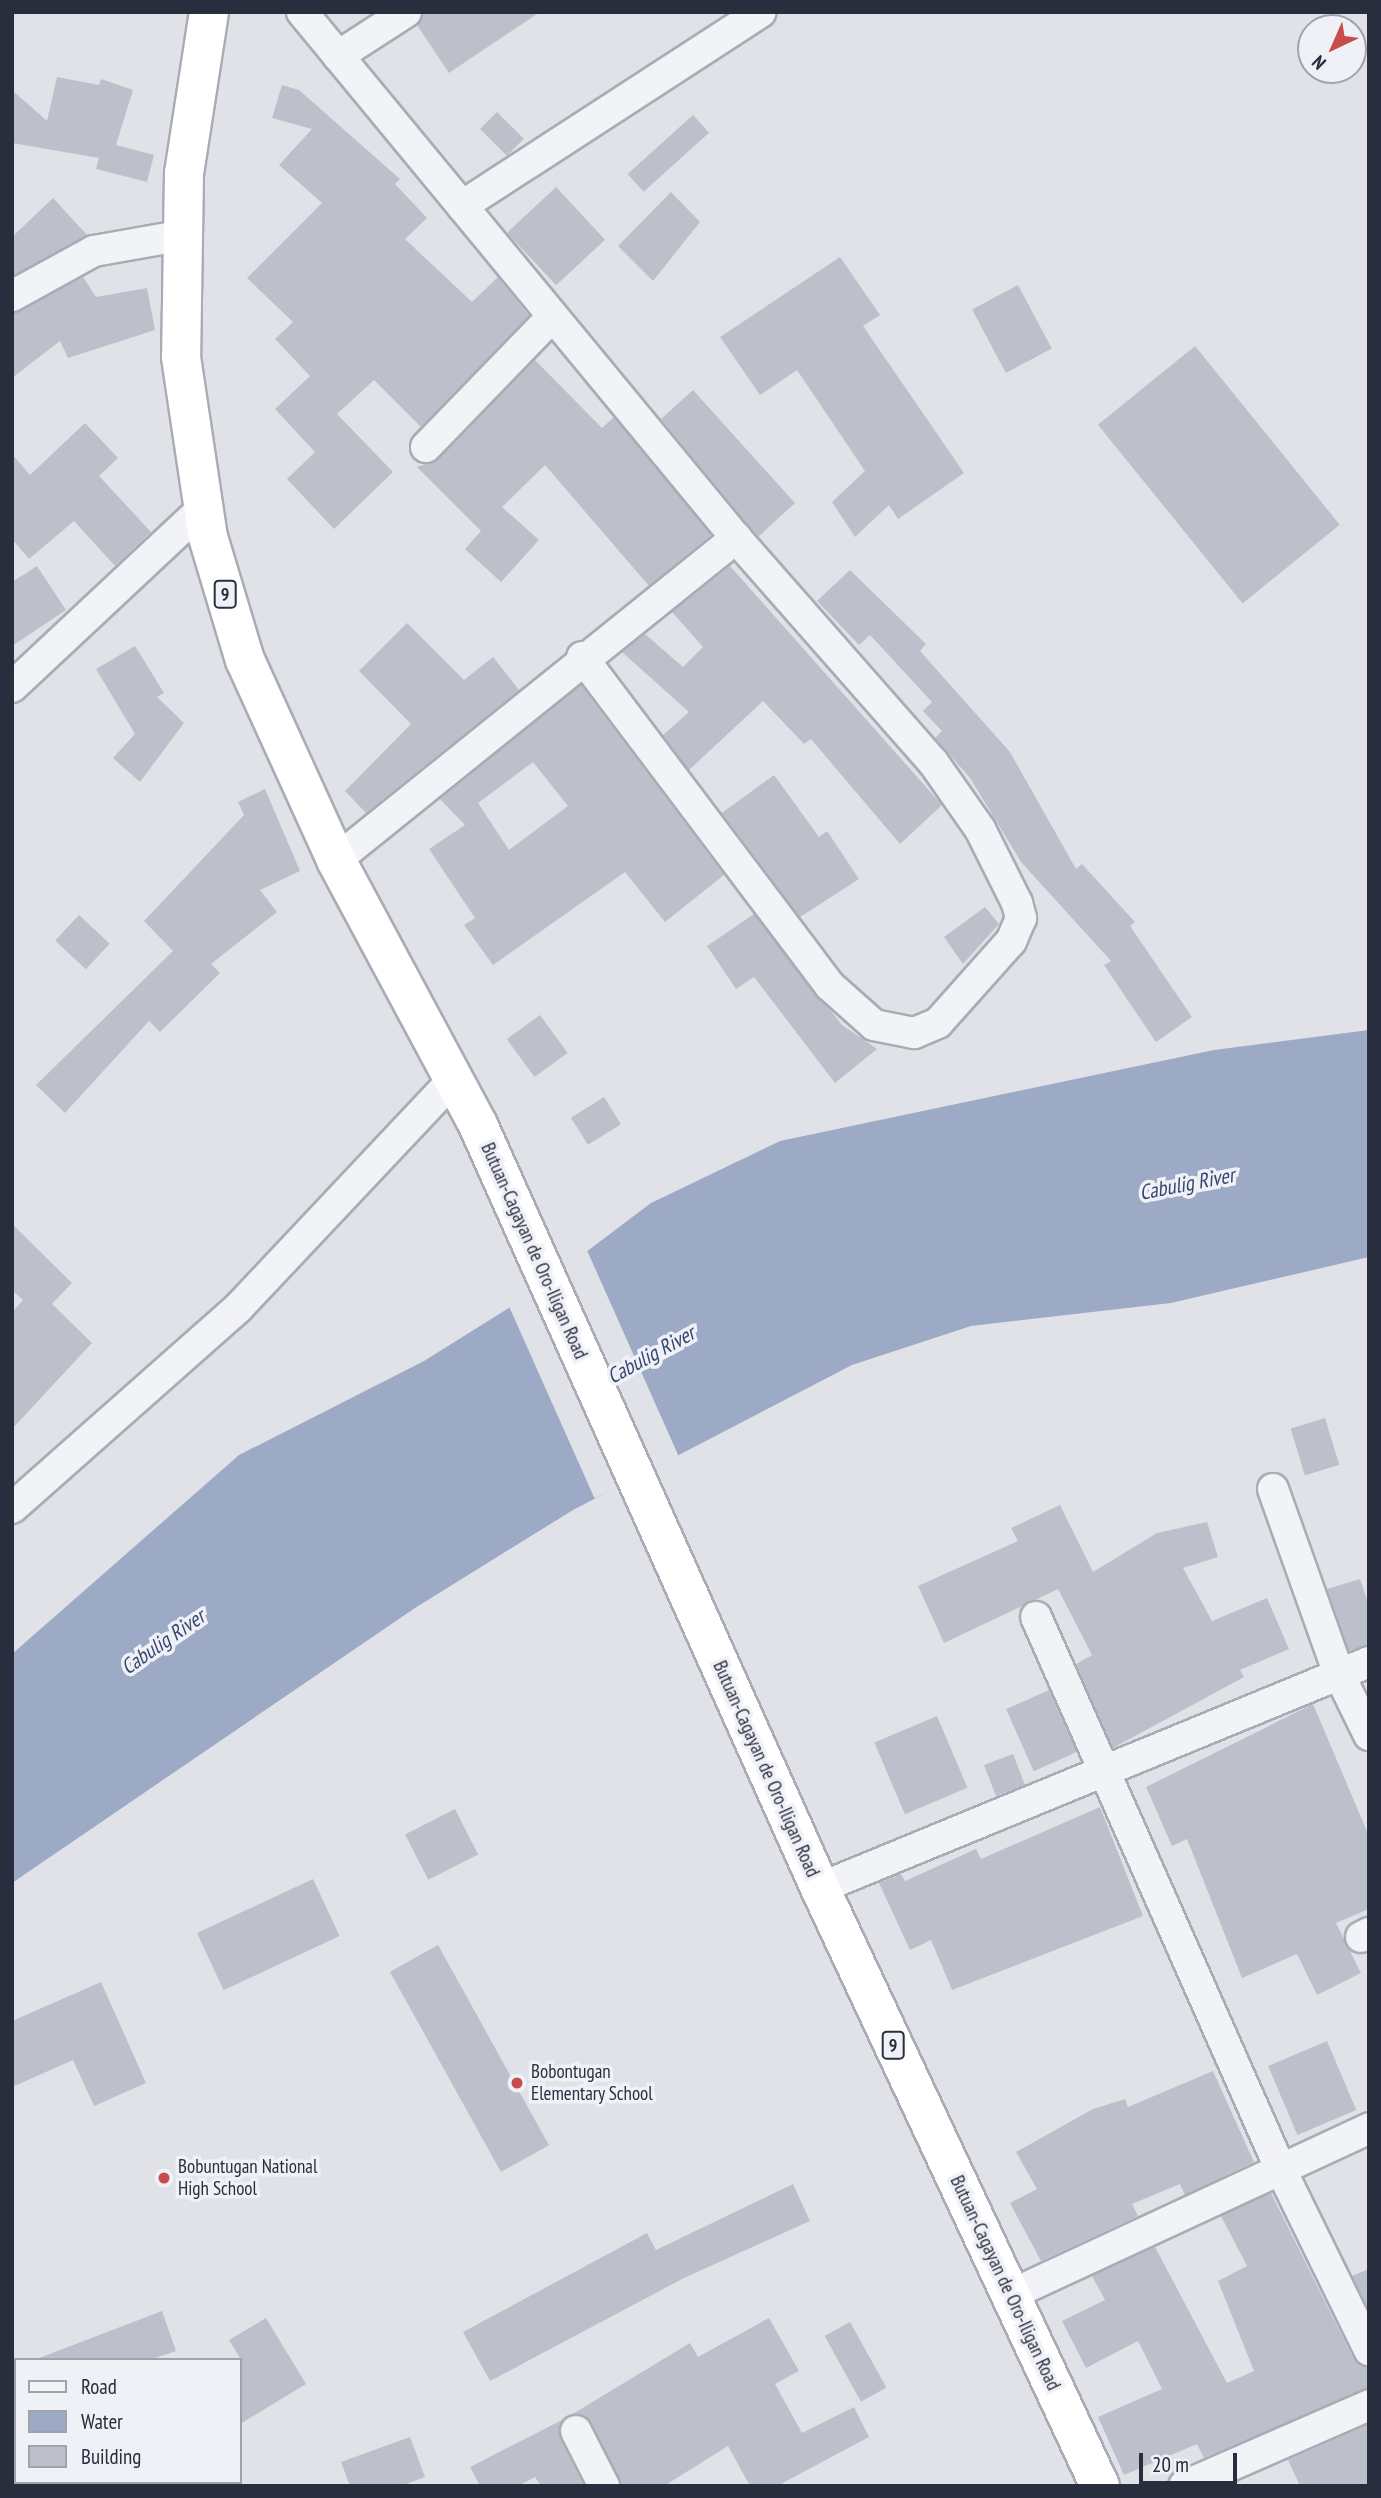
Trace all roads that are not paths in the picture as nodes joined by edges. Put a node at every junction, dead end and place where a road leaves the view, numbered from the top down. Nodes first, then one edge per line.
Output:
1 (209, 12) edge
2 (302, 12) edge
3 (406, 12) edge
4 (761, 12) edge
5 (338, 56) junction
6 (462, 206) junction
7 (179, 236) junction
8 (12, 296) edge
9 (553, 316) junction
10 (426, 447) dead end
11 (203, 508) junction
12 (736, 538) junction
13 (582, 657) junction
14 (12, 687) edge
15 (336, 860) junction
16 (454, 1077) junction
17 (1273, 1489) dead end
18 (12, 1508) edge
19 (1036, 1617) dead end
20 (1369, 1662) edge
21 (1339, 1674) junction
22 (1369, 1735) edge
23 (1105, 1771) junction
24 (820, 1888) junction
25 (1369, 2128) edge
26 (1280, 2168) junction
27 (1010, 2295) junction
28 (1369, 2350) edge
29 (1369, 2405) edge
30 (576, 2431) dead end
31 (604, 2486) edge
32 (1100, 2486) edge
33 (1184, 2486) edge

1 - 7 highway, Butuan-Cagayan de Oro-Iligan Road / 9
2 - 5 street
3 - 5 street
4 - 6 street
5 - 6 street
6 - 9 street
7 - 8 street
7 - 11 highway, Butuan-Cagayan de Oro-Iligan Road / 9
9 - 10 street
9 - 12 street
11 - 14 street
11 - 15 highway, Butuan-Cagayan de Oro-Iligan Road / 9
12 - 13 street
12 - 13 street
13 - 15 street
15 - 16 highway, Butuan-Cagayan de Oro-Iligan Road / 9
16 - 18 street
16 - 24 highway, Butuan-Cagayan de Oro-Iligan Road / 9
17 - 21 street
19 - 23 street
20 - 21 street
21 - 22 street
21 - 23 street
23 - 24 street
23 - 26 street
24 - 27 highway, Butuan-Cagayan de Oro-Iligan Road / 9
25 - 26 street
26 - 27 street
26 - 28 street
27 - 32 highway, Butuan-Cagayan de Oro-Iligan Road / 9
29 - 33 street
30 - 31 street

